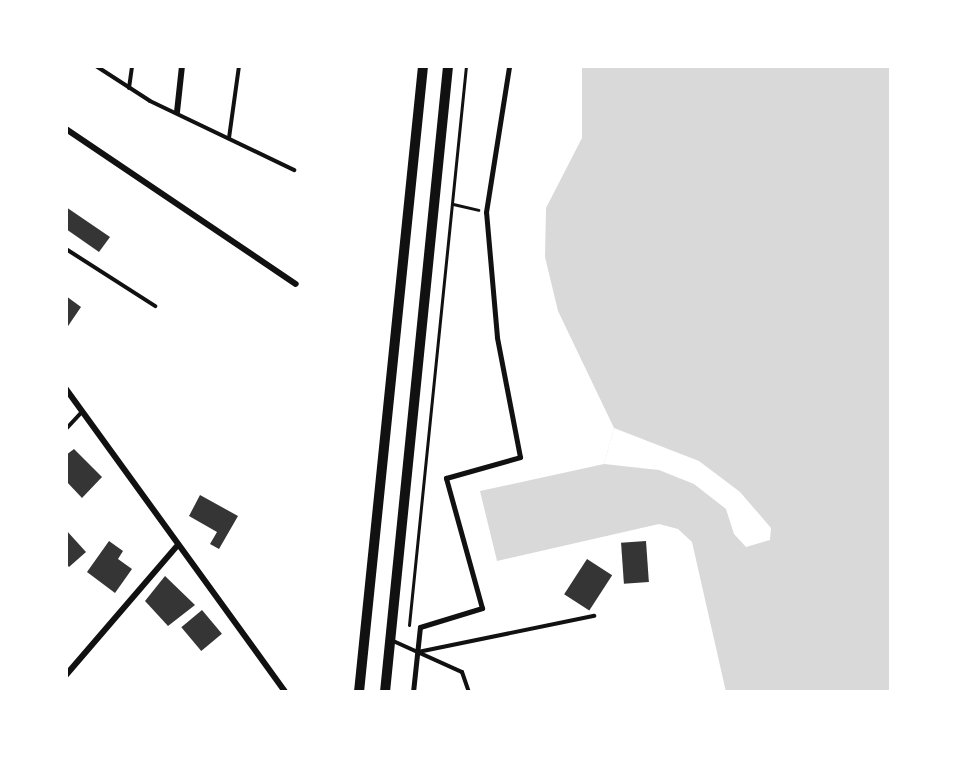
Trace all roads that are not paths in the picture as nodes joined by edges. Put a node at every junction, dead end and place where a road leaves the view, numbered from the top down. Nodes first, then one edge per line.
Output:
1 (96, 66) edge
2 (132, 66) edge
3 (182, 66) edge
4 (239, 66) edge
5 (423, 66) edge
6 (448, 66) edge
7 (509, 66) edge
8 (129, 88) junction
9 (177, 112) junction
10 (66, 129) edge
11 (229, 138) junction
12 (294, 170) dead end
13 (66, 249) edge
14 (296, 284) dead end
15 (155, 306) dead end
16 (66, 389) edge
17 (83, 411) junction
18 (66, 429) edge
19 (176, 547) junction
20 (594, 616) dead end
21 (390, 639) junction
22 (417, 652) junction
23 (66, 675) edge
24 (285, 692) edge
25 (359, 692) edge
26 (385, 692) edge
27 (413, 692) edge
28 (469, 692) edge

1 - 8 lane
2 - 8 lane
3 - 9 street
4 - 11 lane
5 - 25 main road
6 - 21 main road
7 - 22 street
8 - 9 lane
9 - 11 lane
10 - 14 street
11 - 12 lane
13 - 15 lane
16 - 17 street
17 - 18 lane
17 - 19 street
19 - 23 street
19 - 24 street
20 - 22 lane
21 - 22 lane
21 - 26 main road
22 - 27 street
22 - 28 lane

